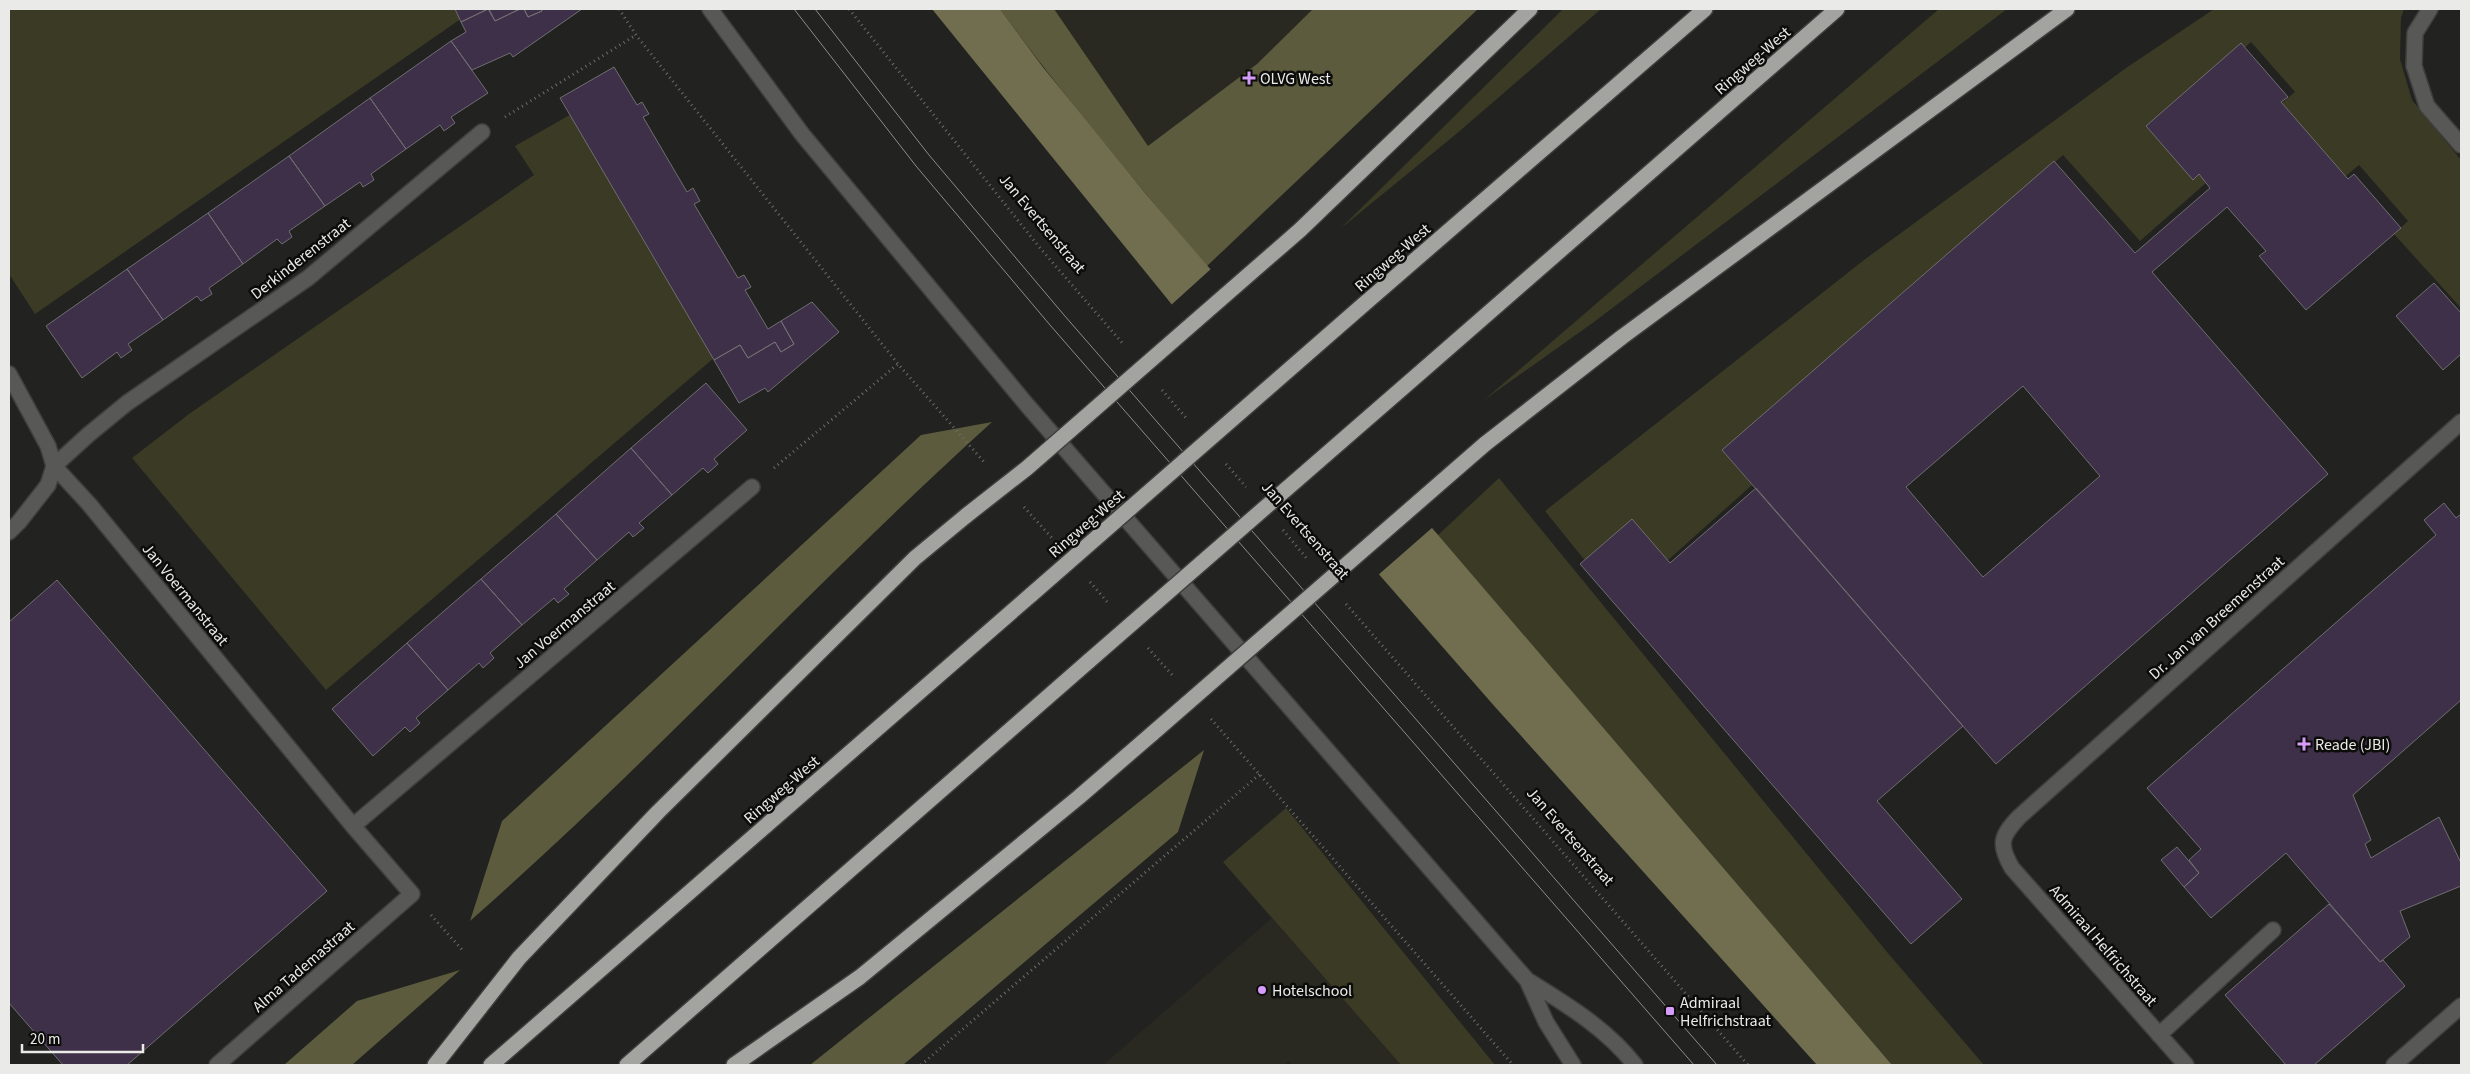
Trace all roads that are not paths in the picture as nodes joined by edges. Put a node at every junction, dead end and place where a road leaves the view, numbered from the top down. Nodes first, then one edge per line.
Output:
1 (710, 9) edge
2 (1530, 9) edge
3 (1705, 9) edge
4 (1837, 9) edge
5 (2067, 9) edge
6 (2430, 9) edge
7 (482, 132) road end
8 (2461, 145) edge
9 (9, 374) edge
10 (2461, 422) edge
11 (54, 466) junction
12 (752, 487) road end
13 (9, 532) edge
14 (353, 826) junction
15 (2002, 844) joint
16 (412, 894) joint
17 (2274, 930) dead end
18 (1527, 980) junction
19 (2459, 1011) edge
20 (2159, 1035) junction
21 (217, 1065) edge
22 (435, 1065) edge
23 (491, 1065) edge
24 (627, 1065) edge
25 (734, 1065) edge
26 (1574, 1065) edge
27 (1635, 1065) edge
28 (2186, 1065) edge
29 (2394, 1065) edge

1 - 18 street
2 - 22 highway, bridge
3 - 23 highway, Ringweg-West, bridge
4 - 24 highway, Ringweg-West, bridge
5 - 25 highway, bridge
6 - 8 street
7 - 11 street, Derkinderenstraat
9 - 11 street, Jan Voermanstraat
10 - 15 street, Dr. Jan van Breemenstraat
11 - 13 street, Derkinderenstraat
11 - 14 street, Jan Voermanstraat
12 - 14 street, Jan Voermanstraat
14 - 16 street, Jan Voermanstraat
15 - 20 street, Admiraal Helfrichstraat
16 - 21 street, Alma Tademastraat
17 - 20 street
18 - 26 street
18 - 27 street
19 - 29 street
20 - 28 street, Admiraal Helfrichstraat

